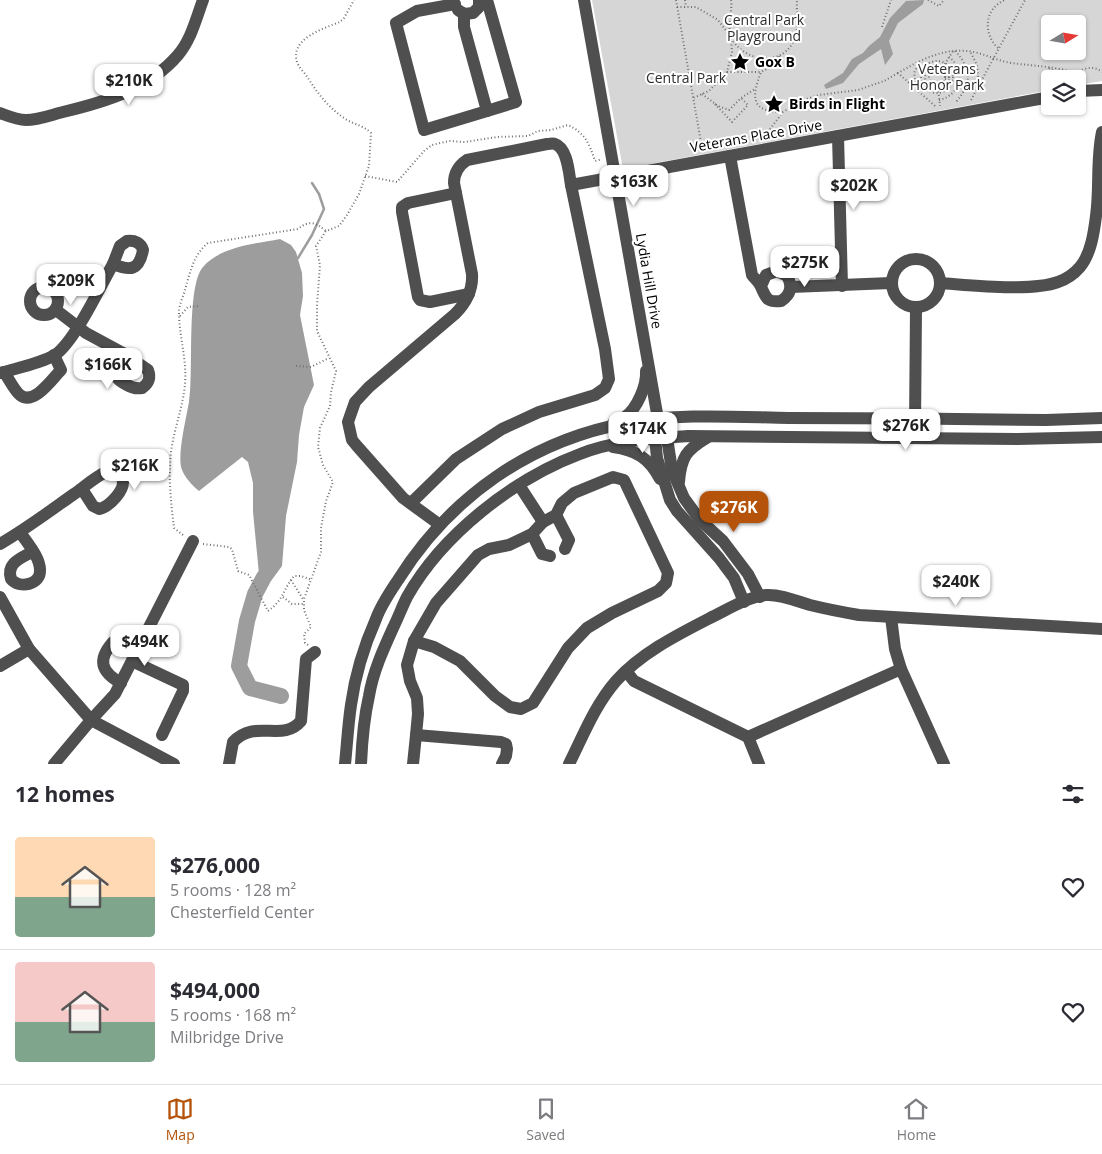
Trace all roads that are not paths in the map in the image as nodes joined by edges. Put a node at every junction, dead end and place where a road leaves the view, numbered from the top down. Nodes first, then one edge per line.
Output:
1 (203, 0) edge
2 (486, 0) edge
3 (584, 0) edge
4 (456, 2) edge
5 (464, 14) junction
6 (1102, 90) edge
7 (1086, 91) edge
8 (1041, 99) edge
9 (487, 111) junction
10 (0, 114) edge
11 (1102, 132) edge
12 (838, 136) junction
13 (730, 156) junction
14 (615, 177) junction
15 (571, 186) junction
16 (456, 193) junction
17 (113, 264) dead end
18 (891, 283) junction
19 (940, 283) junction
20 (761, 286) junction
21 (842, 286) junction
22 (791, 287) junction
23 (469, 294) junction
24 (916, 308) junction
25 (56, 310) dead end
26 (78, 327) junction
27 (643, 336) junction
28 (123, 354) dead end
29 (54, 355) junction
30 (2, 373) edge
31 (1102, 418) edge
32 (658, 419) junction
33 (915, 419) junction
34 (597, 430) junction
35 (710, 436) junction
36 (915, 437) junction
37 (1102, 437) edge
38 (661, 438) junction
39 (603, 446) junction
40 (519, 484) junction
41 (678, 485) junction
42 (665, 487) junction
43 (82, 489) dead end
44 (411, 503) junction
45 (556, 515) junction
46 (543, 522) junction
47 (440, 525) junction
48 (20, 532) junction
49 (532, 534) junction
50 (193, 541) road end
51 (0, 544) edge
52 (565, 549) dead end
53 (32, 552) dead end
54 (550, 556) dead end
55 (0, 597) edge
56 (760, 597) junction
57 (744, 602) junction
58 (892, 617) junction
59 (1102, 629) edge
60 (414, 641) junction
61 (29, 649) junction
62 (139, 649) junction
63 (315, 652) road end
64 (132, 661) junction
65 (0, 666) edge
66 (901, 669) junction
67 (626, 671) junction
68 (121, 684) junction
69 (91, 720) junction
70 (162, 735) dead end
71 (416, 735) junction
72 (748, 737) junction
73 (54, 764) edge
74 (174, 764) edge
75 (230, 764) edge
76 (345, 764) edge
77 (361, 764) edge
78 (413, 764) edge
79 (502, 764) edge
80 (569, 764) edge
81 (759, 764) edge
82 (944, 764) edge

1 - 10 street
2 - 5 street
2 - 9 street
3 - 14 street, Lydia Hill Drive
4 - 5 street
4 - 9 street
5 - 9 street
6 - 7 street
8 - 12 street, Veterans Place Drive
11 - 19 street
12 - 13 street, Veterans Place Drive
12 - 21 street
13 - 14 street, Veterans Place Drive
13 - 20 street
14 - 15 street, Veterans Place Drive
14 - 27 street, Lydia Hill Drive
15 - 16 street
15 - 44 street
16 - 23 street
16 - 23 street
17 - 26 street
18 - 19 street
18 - 21 street
18 - 24 street
19 - 24 street
20 - 22 street
20 - 22 street
21 - 22 street
23 - 44 street
24 - 33 street
25 - 26 street
26 - 28 street
26 - 29 street
27 - 32 street, Lydia Hill Drive
27 - 34 street
29 - 30 street
29 - 30 street
31 - 33 street
32 - 33 street
32 - 34 street
32 - 38 street, Lydia Hill Drive
33 - 36 street
34 - 47 street
35 - 36 street
35 - 38 street
35 - 41 street
36 - 37 street
38 - 39 street
38 - 41 street
38 - 42 street
39 - 40 street
39 - 42 street
40 - 46 street
40 - 77 street
41 - 56 street
42 - 57 street
43 - 48 street
44 - 47 street
45 - 46 street
45 - 52 street
45 - 60 street
46 - 49 street
47 - 76 street
48 - 51 street
48 - 53 street
49 - 54 street
49 - 60 street
50 - 62 street
55 - 61 street
56 - 57 street
56 - 58 street
57 - 67 street
58 - 59 street
58 - 66 street
60 - 71 street
61 - 65 street
61 - 69 street
62 - 64 street
62 - 68 street
63 - 75 street
64 - 68 street
64 - 70 street
66 - 72 street
66 - 82 street
67 - 72 street
67 - 80 street
68 - 69 street
69 - 73 street
69 - 74 street
71 - 78 street
71 - 79 street
72 - 81 street

